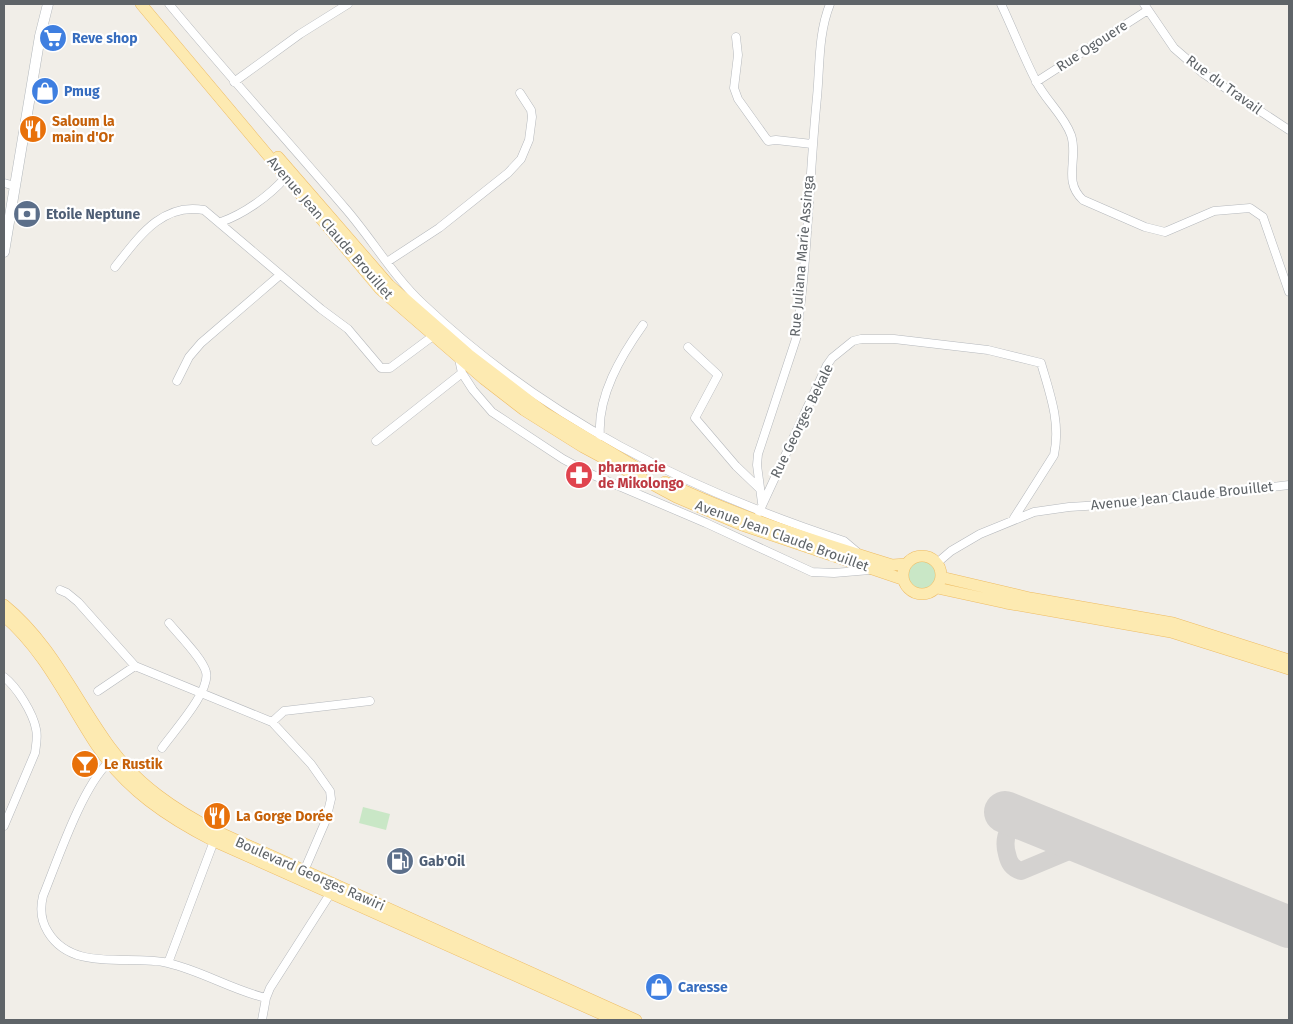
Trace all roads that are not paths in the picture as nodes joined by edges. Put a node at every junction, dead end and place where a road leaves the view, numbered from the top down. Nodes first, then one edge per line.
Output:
1 (48, 4) edge
2 (141, 4) edge
3 (150, 4) edge
4 (169, 4) edge
5 (348, 4) edge
6 (830, 4) edge
7 (1001, 4) edge
8 (1146, 7) edge
9 (736, 37) dead end
10 (234, 82) junction
11 (1036, 82) junction
12 (520, 93) dead end
13 (1289, 130) edge
14 (812, 144) junction
15 (285, 178) junction
16 (4, 183) edge
17 (14, 186) junction
18 (221, 222) junction
19 (4, 252) edge
20 (387, 262) junction
21 (115, 267) dead end
22 (280, 275) junction
23 (1289, 292) edge
24 (643, 325) dead end
25 (432, 336) junction
26 (688, 347) dead end
27 (459, 359) junction
28 (462, 373) junction
29 (177, 381) dead end
30 (600, 436) junction
31 (376, 441) dead end
32 (1289, 485) edge
33 (759, 488) junction
34 (762, 504) junction
35 (759, 512) junction
36 (1014, 518) junction
37 (859, 554) junction
38 (937, 563) junction
39 (906, 564) junction
40 (876, 570) junction
41 (941, 576) junction
42 (902, 579) junction
43 (937, 588) junction
44 (60, 590) dead end
45 (4, 605) edge
46 (4, 616) edge
47 (169, 623) dead end
48 (1289, 660) edge
49 (135, 666) junction
50 (1289, 669) edge
51 (4, 677) edge
52 (98, 690) dead end
53 (202, 693) junction
54 (370, 701) dead end
55 (272, 722) junction
56 (162, 748) dead end
57 (109, 762) junction
58 (4, 826) edge
59 (214, 841) junction
60 (304, 871) junction
61 (330, 894) junction
62 (168, 963) junction
63 (266, 998) junction
64 (262, 1020) edge
65 (615, 1020) edge
66 (636, 1020) edge

1 - 17 street
2 - 15 main road, Avenue Jean Claude Brouillet
3 - 37 main road, Avenue Jean Claude Brouillet
4 - 10 street
5 - 10 street
6 - 14 street, Rue Juliana Marie Assinga
7 - 11 street
8 - 11 street, Rue Ogouere
8 - 13 street, Rue du Travail
9 - 14 street
10 - 20 street
11 - 23 street
12 - 20 street
14 - 33 street, Rue Juliana Marie Assinga
15 - 18 street
15 - 25 main road, Avenue Jean Claude Brouillet
16 - 17 street
17 - 19 street
18 - 21 street
18 - 22 street
20 - 30 street
22 - 25 street
22 - 29 street
24 - 30 street
25 - 27 main road, Avenue Jean Claude Brouillet
26 - 33 street
27 - 28 street
27 - 40 main road, Avenue Jean Claude Brouillet
28 - 31 street
28 - 40 street
30 - 35 street
32 - 36 street, Avenue Jean Claude Brouillet
33 - 34 street, Rue Juliana Marie Assinga
34 - 35 street, Rue Georges Bekale
34 - 36 street, Rue Georges Bekale
35 - 37 street
36 - 38 street, Avenue Jean Claude Brouillet
37 - 39 main road, Avenue Jean Claude Brouillet
38 - 39 main road
38 - 41 main road
39 - 42 main road
40 - 42 main road, Avenue Jean Claude Brouillet
41 - 43 main road
41 - 48 main road
42 - 43 main road
43 - 50 main road
44 - 49 street
45 - 60 main road, Boulevard Georges Rawiri
46 - 57 main road, Boulevard Georges Rawiri
47 - 53 street
49 - 52 street
49 - 53 street
51 - 58 street
53 - 55 street
53 - 56 street
54 - 55 street
55 - 60 street
57 - 59 main road, Boulevard Georges Rawiri
57 - 62 street
59 - 61 main road, Boulevard Georges Rawiri
59 - 62 street
60 - 66 main road, Boulevard Georges Rawiri
61 - 63 street
61 - 65 main road, Boulevard Georges Rawiri
62 - 63 street
63 - 64 street

